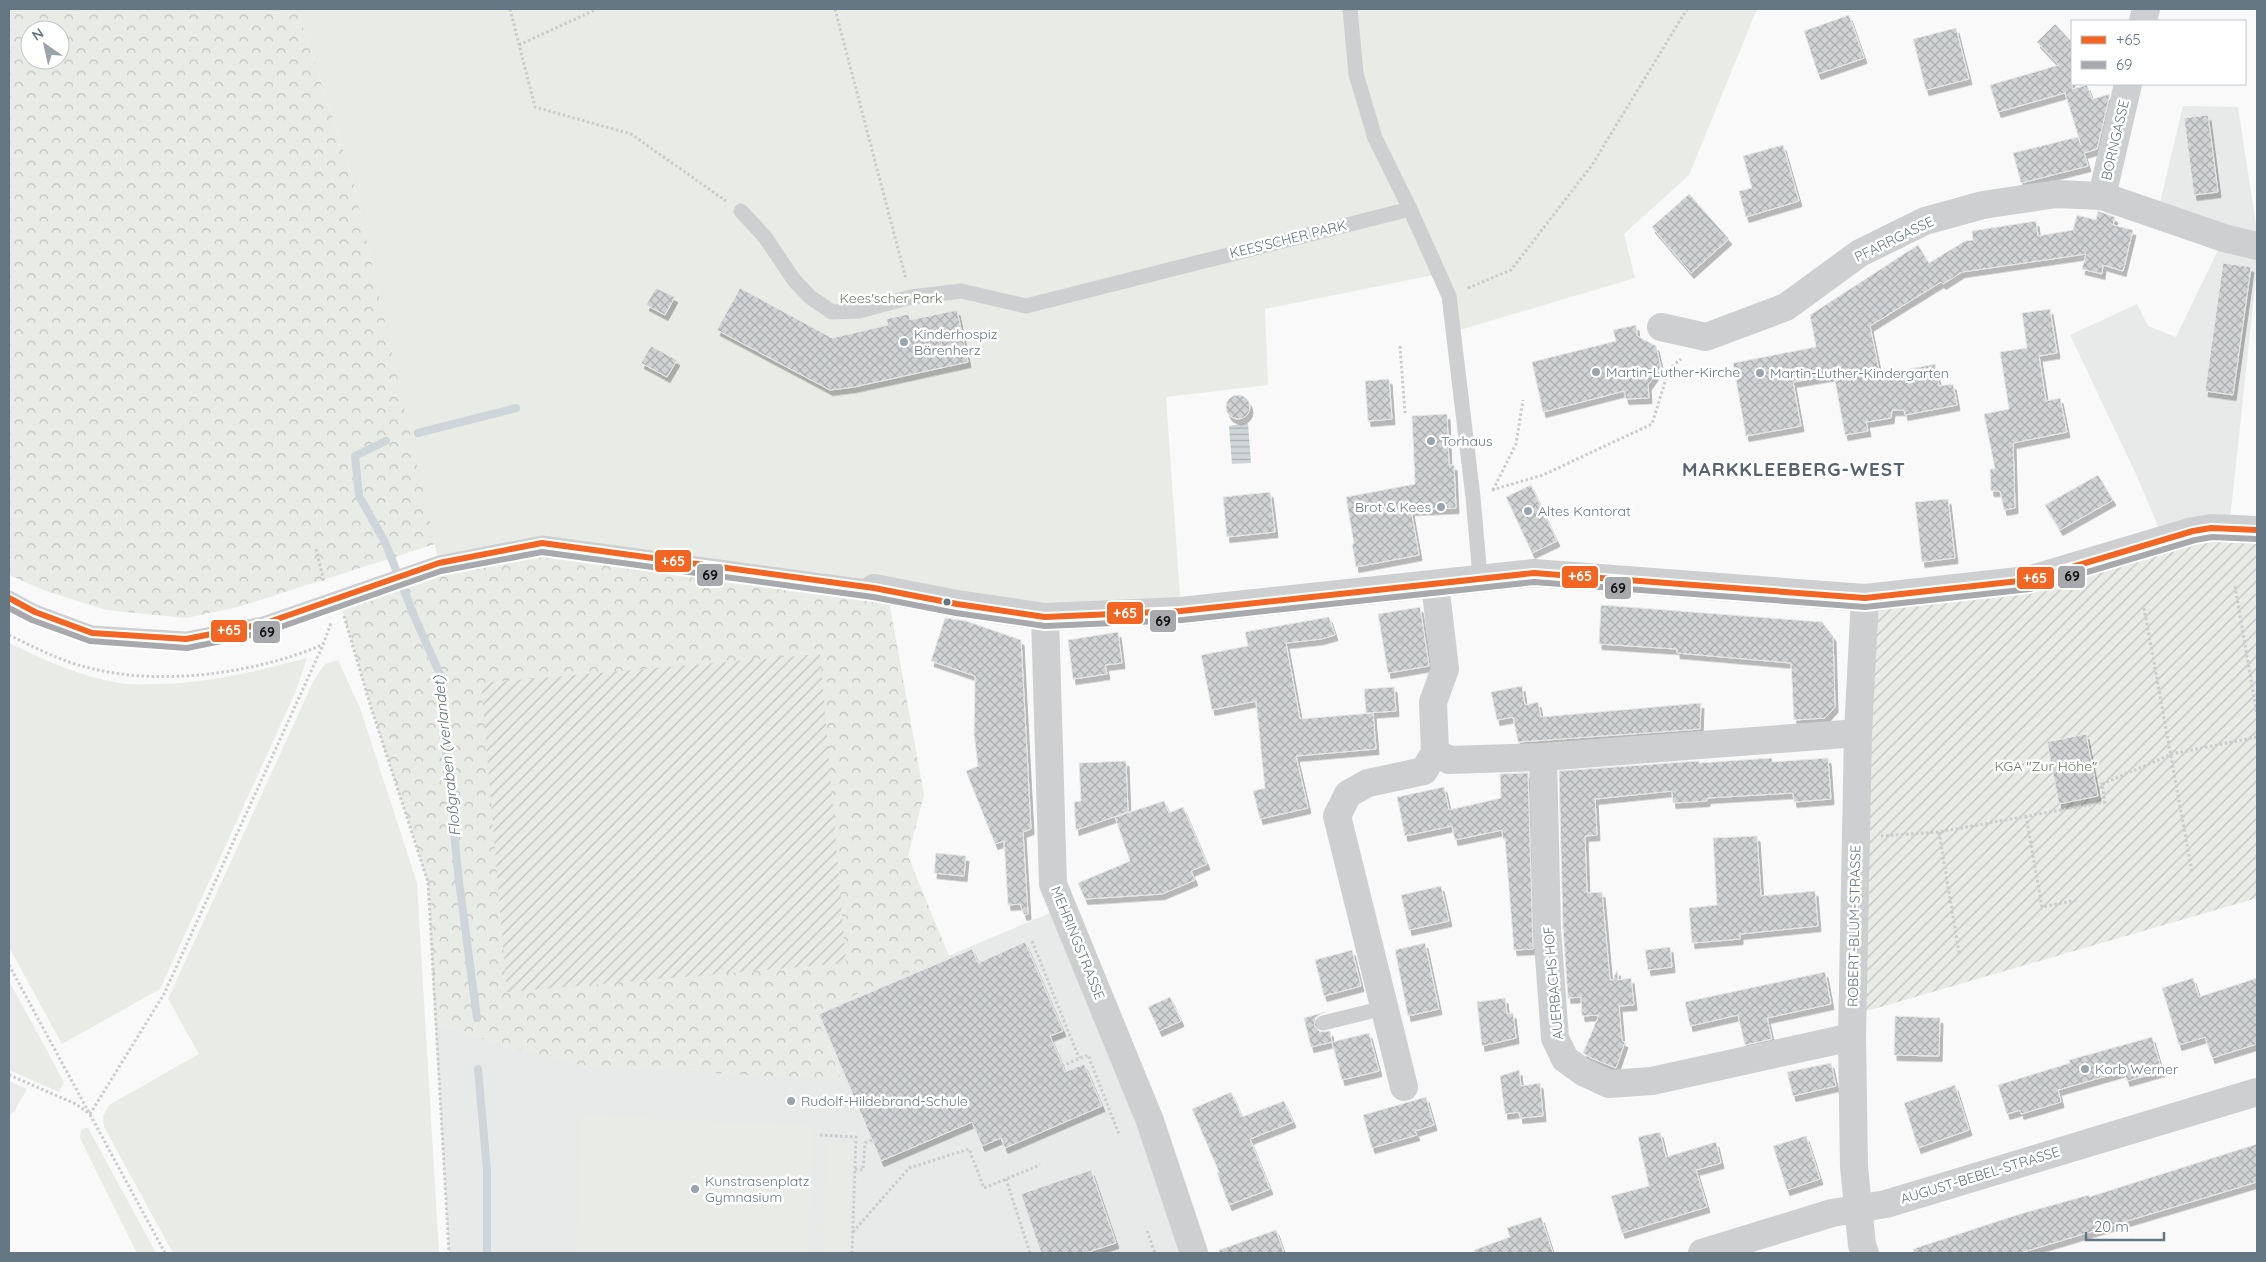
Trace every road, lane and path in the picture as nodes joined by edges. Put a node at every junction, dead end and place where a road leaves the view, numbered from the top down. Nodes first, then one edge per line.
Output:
1 (510, 9) edge
2 (597, 9) edge
3 (835, 9) edge
4 (1350, 9) edge
5 (1687, 9) edge
6 (519, 44) junction
7 (2128, 85) edge
8 (2102, 196) junction
9 (1410, 209) junction
10 (741, 211) joint
11 (2257, 246) edge
12 (1449, 296) junction
13 (911, 297) junction
14 (1661, 327) dead end
15 (1706, 337) junction
16 (1400, 346) dead end
17 (1523, 400) dead end
18 (1405, 413) dead end
19 (1493, 490) junction
20 (1473, 497) junction
21 (2257, 530) edge
22 (316, 549) dead end
23 (1480, 577) junction
24 (1435, 584) junction
25 (2235, 586) dead end
26 (874, 588) joint
27 (9, 598) edge
28 (1865, 598) junction
29 (334, 600) junction
30 (2144, 608) dead end
31 (1045, 617) junction
32 (9, 635) edge
33 (323, 645) junction
34 (2257, 715) edge
35 (1858, 733) junction
36 (2257, 736) edge
37 (1435, 752) junction
38 (2172, 754) junction
39 (1543, 757) junction
40 (2026, 816) junction
41 (1939, 832) junction
42 (1856, 836) junction
43 (2192, 872) dead end
44 (2077, 900) dead end
45 (1032, 941) dead end
46 (1959, 952) dead end
47 (9, 965) edge
48 (1384, 1008) junction
49 (1323, 1023) dead end
50 (1852, 1037) junction
51 (1080, 1058) junction
52 (1062, 1066) dead end
53 (9, 1075) edge
54 (1404, 1088) dead end
55 (2257, 1092) edge
56 (90, 1114) junction
57 (1119, 1134) dead end
58 (820, 1135) dead end
59 (872, 1140) dead end
60 (1040, 1165) dead end
61 (855, 1169) junction
62 (1006, 1178) junction
63 (1858, 1209) junction
64 (1147, 1231) dead end
65 (853, 1232) junction
66 (165, 1253) edge
67 (449, 1253) edge
68 (852, 1253) edge
69 (1030, 1253) edge
70 (1155, 1253) edge
71 (1194, 1253) edge
72 (1702, 1253) edge
73 (1865, 1253) edge

1 - 6 path
2 - 6 path
3 - 13 path
4 - 9 lane
5 - 12 path
6 - 10 path
7 - 8 street, BORNGASSE
8 - 11 street, PFARRGASSE
8 - 15 street, PFARRGASSE
9 - 12 lane
9 - 13 lane, KEES'SCHER PARK
10 - 13 lane, KEES'SCHER PARK
12 - 20 lane
14 - 15 street
15 - 19 path
16 - 18 path
17 - 19 path
19 - 20 path
20 - 23 lane
21 - 28 street
22 - 29 path
23 - 24 street
23 - 28 street
24 - 31 street
24 - 37 street
25 - 34 path
26 - 29 lane
26 - 31 street
27 - 29 lane
28 - 35 street, ROBERT-BLUM-STRASSE
29 - 33 path
29 - 67 path
30 - 38 path
31 - 71 street, MEHRINGSTRASSE
32 - 33 path
33 - 56 path
35 - 39 street
35 - 42 street, ROBERT-BLUM-STRASSE
36 - 38 path
37 - 39 street
37 - 48 street
38 - 40 path
38 - 43 path
39 - 50 street, AUERBACHS HOF
40 - 41 path
40 - 44 path
41 - 42 path
41 - 46 path
42 - 50 street, ROBERT-BLUM-STRASSE
45 - 51 path
47 - 56 path
48 - 49 lane
48 - 54 street
50 - 63 street, ROBERT-BLUM-STRASSE
51 - 52 path
51 - 57 path
53 - 56 path
55 - 63 street, AUGUST-BEBEL-STRASSE
56 - 66 path
58 - 61 path
59 - 61 path
60 - 62 path
61 - 65 path
62 - 65 path
62 - 69 path
63 - 72 street, AUGUST-BEBEL-STRASSE
63 - 73 street, ROBERT-BLUM-STRASSE
64 - 70 path
65 - 68 path

